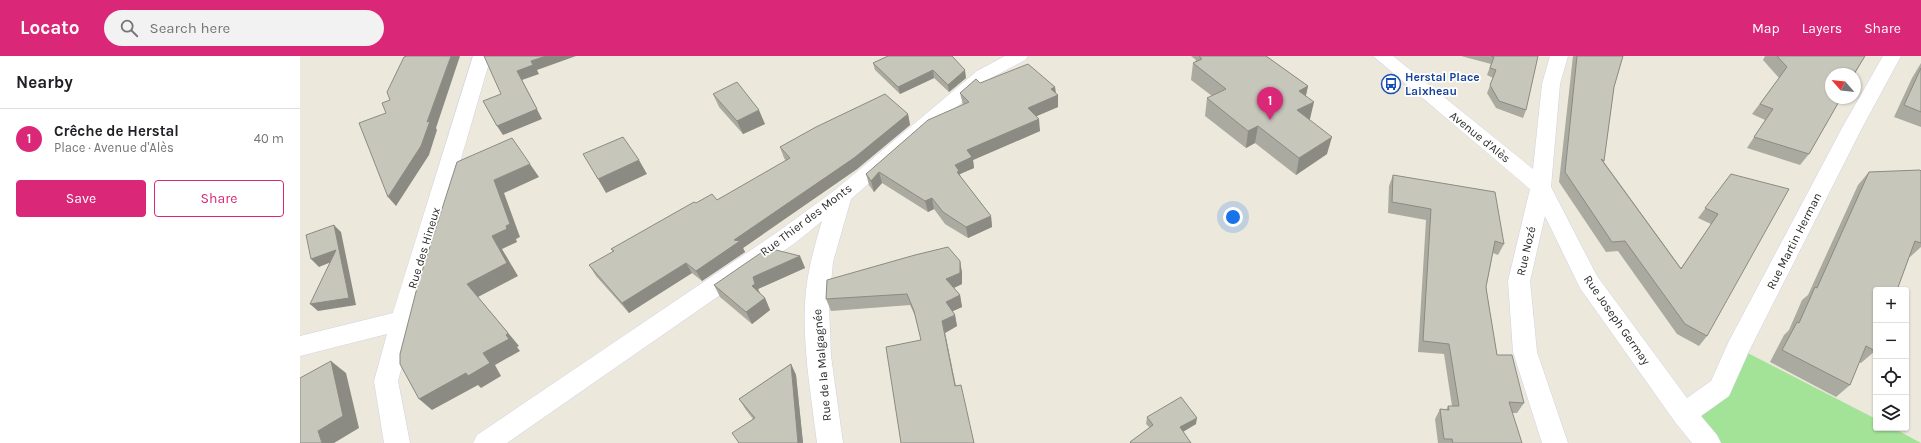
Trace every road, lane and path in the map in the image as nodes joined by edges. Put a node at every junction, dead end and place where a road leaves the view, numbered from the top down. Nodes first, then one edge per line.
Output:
1 (482, 56) edge
2 (1382, 56) edge
3 (1559, 56) edge
4 (1892, 56) edge
5 (1008, 58) edge
6 (1540, 187) junction
7 (842, 195) junction
8 (402, 320) junction
9 (300, 346) edge
10 (1684, 414) junction
11 (397, 443) edge
12 (486, 443) edge
13 (830, 443) edge
14 (1555, 443) edge
15 (1708, 443) edge

1 - 8 street, Rue des Hineux
2 - 6 street, Avenue d'Alès
3 - 6 street, Rue Nozé
4 - 10 street, Rue Martin Herman
5 - 7 street, Rue Thier des Monts
6 - 10 street, Rue Joseph Germay
6 - 14 street, Rue Nozé
7 - 12 street, Rue Thier des Monts
7 - 13 street, Rue de la Malgagnée
8 - 9 street
8 - 11 street, Rue des Hineux
10 - 15 street, Rue Joseph Germay

